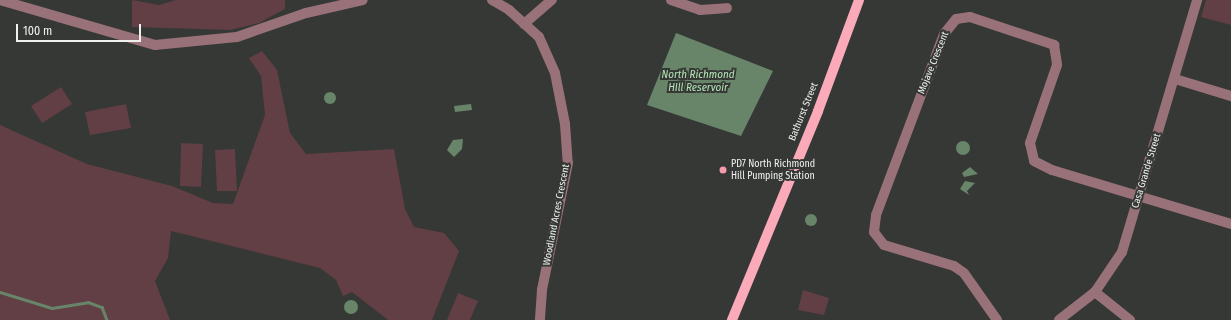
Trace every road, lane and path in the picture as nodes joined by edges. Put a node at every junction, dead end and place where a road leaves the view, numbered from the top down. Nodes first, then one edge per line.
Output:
1 (0, 0) edge
2 (362, 0) edge
3 (492, 0) edge
4 (552, 0) edge
5 (671, 0) edge
6 (859, 0) edge
7 (1198, 0) edge
8 (726, 8) dead end
9 (524, 24) junction
10 (1175, 79) junction
11 (1231, 96) edge
12 (1140, 197) junction
13 (1231, 224) edge
14 (1095, 292) junction
15 (540, 320) edge
16 (732, 320) edge
17 (997, 320) edge
18 (1059, 320) edge
19 (1130, 320) edge

1 - 2 street
3 - 9 street, Woodland Acres Crescent
4 - 9 street
5 - 8 street
6 - 16 main road, Bathurst Street
7 - 10 street, Casa Grande Street
9 - 15 street, Woodland Acres Crescent
10 - 11 street
10 - 12 street, Casa Grande Street
12 - 13 street
12 - 14 street, Casa Grande Street
12 - 17 street, Mojave Crescent
14 - 18 street, Casa Grande Street
14 - 19 street

